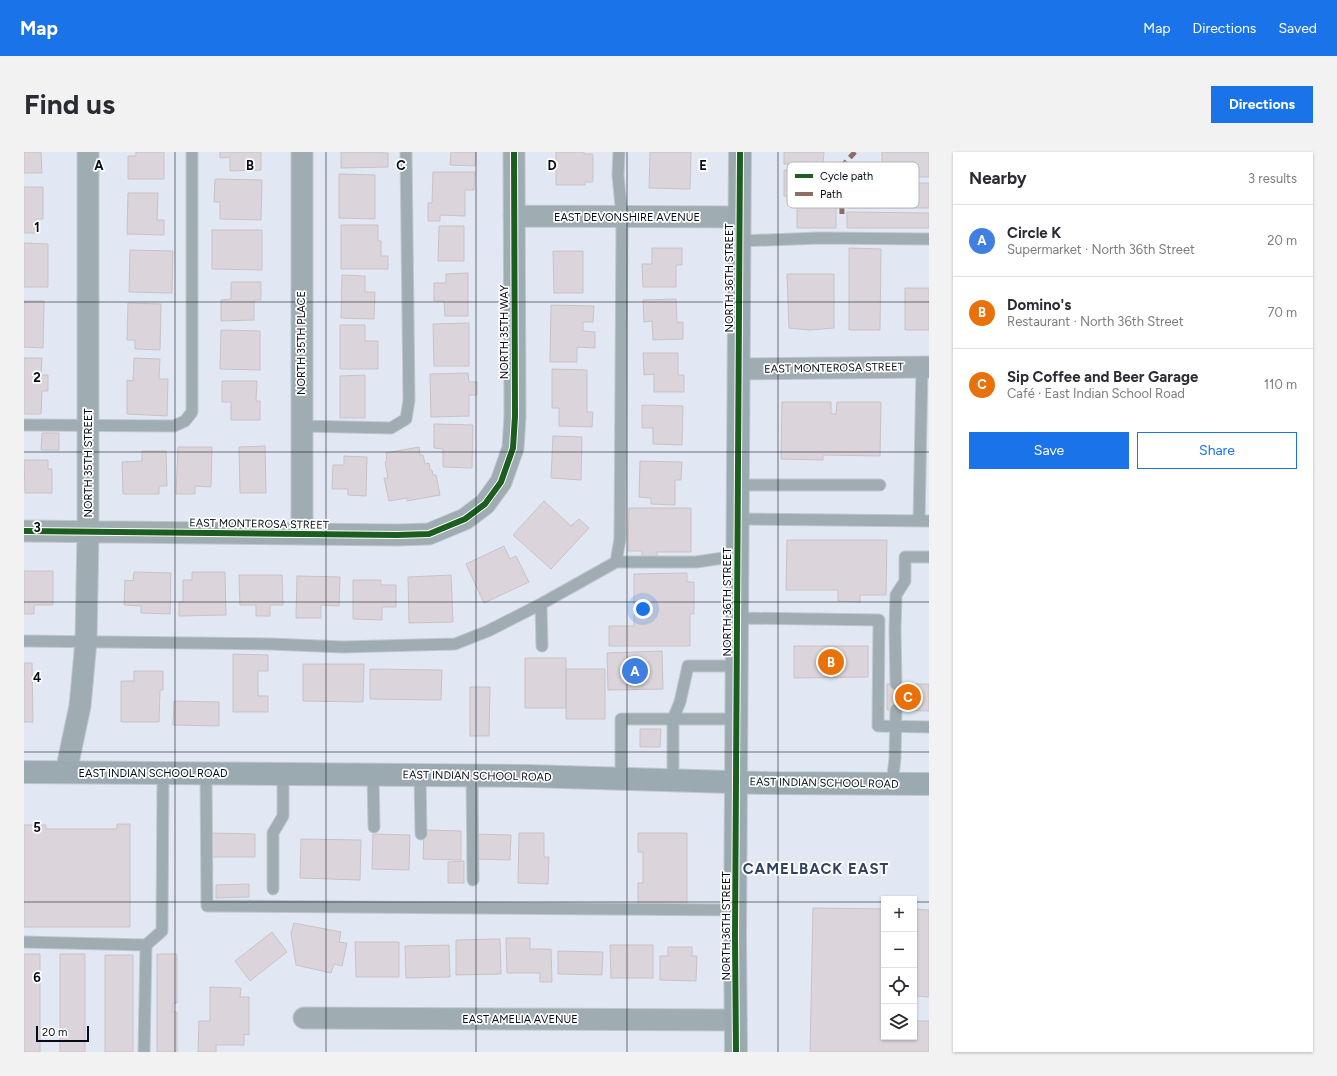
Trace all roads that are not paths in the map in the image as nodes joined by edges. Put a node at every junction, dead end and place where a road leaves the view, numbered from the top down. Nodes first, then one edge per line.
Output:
1 (88, 152) edge
2 (192, 152) edge
3 (302, 152) edge
4 (406, 152) edge
5 (514, 152) edge
6 (619, 152) edge
7 (740, 152) edge
8 (514, 216) junction
9 (622, 217) junction
10 (739, 217) junction
11 (929, 239) edge
12 (739, 241) junction
13 (925, 367) edge
14 (739, 369) junction
15 (24, 425) edge
16 (88, 425) junction
17 (301, 426) junction
18 (738, 485) junction
19 (880, 486) dead end
20 (485, 504) joint
21 (738, 519) junction
22 (924, 521) edge
23 (24, 531) edge
24 (88, 532) junction
25 (302, 534) junction
26 (737, 556) junction
27 (929, 557) edge
28 (616, 562) junction
29 (541, 604) junction
30 (737, 618) junction
31 (24, 641) edge
32 (86, 641) junction
33 (542, 646) dead end
34 (737, 666) junction
35 (896, 684) dead end
36 (896, 710) dead end
37 (673, 719) junction
38 (737, 719) junction
39 (896, 727) junction
40 (929, 727) edge
41 (24, 772) edge
42 (66, 772) junction
43 (163, 773) junction
44 (206, 773) junction
45 (282, 774) junction
46 (373, 775) junction
47 (420, 775) junction
48 (472, 776) junction
49 (621, 779) junction
50 (673, 780) junction
51 (737, 782) junction
52 (892, 784) junction
53 (929, 784) edge
54 (374, 827) dead end
55 (421, 834) dead end
56 (473, 880) dead end
57 (273, 889) dead end
58 (735, 910) junction
59 (24, 942) edge
60 (146, 945) junction
61 (304, 1018) dead end
62 (736, 1020) junction
63 (144, 1052) edge
64 (736, 1052) edge

1 - 16 street, NORTH 35TH STREET
2 - 16 lane
3 - 17 street, NORTH 35TH PLACE
4 - 17 lane
5 - 8 street, NORTH 35TH WAY
6 - 9 lane
7 - 10 main road, NORTH 36TH STREET
8 - 9 street, EAST DEVONSHIRE AVENUE
8 - 20 street, NORTH 35TH WAY
9 - 10 street, EAST DEVONSHIRE AVENUE
9 - 28 lane
10 - 12 main road, NORTH 36TH STREET
11 - 12 lane
12 - 14 main road, NORTH 36TH STREET
13 - 14 street, EAST MONTEROSA STREET
13 - 22 lane
14 - 18 main road, NORTH 36TH STREET
15 - 16 lane
16 - 24 street, NORTH 35TH STREET
17 - 25 street, NORTH 35TH PLACE
18 - 19 lane
18 - 21 main road, NORTH 36TH STREET
20 - 25 street, EAST MONTEROSA STREET
21 - 22 lane
21 - 26 main road, NORTH 36TH STREET
23 - 24 street, EAST MONTEROSA STREET
24 - 25 street, EAST MONTEROSA STREET
24 - 32 street, NORTH 35TH STREET
26 - 28 lane
26 - 30 main road, NORTH 36TH STREET
27 - 35 lane
28 - 29 lane
29 - 32 lane
29 - 33 lane
30 - 34 main road, NORTH 36TH STREET
30 - 39 lane
31 - 32 lane
32 - 42 street, NORTH 35TH STREET
34 - 37 lane
34 - 38 main road, NORTH 36TH STREET
36 - 39 lane
37 - 38 lane
37 - 49 lane
37 - 50 lane
38 - 51 main road, NORTH 36TH STREET
39 - 40 lane
39 - 52 lane
41 - 42 main road, EAST INDIAN SCHOOL ROAD
42 - 43 main road, EAST INDIAN SCHOOL ROAD
43 - 44 main road, EAST INDIAN SCHOOL ROAD
43 - 60 lane
44 - 45 main road, EAST INDIAN SCHOOL ROAD
44 - 58 lane
45 - 46 main road, EAST INDIAN SCHOOL ROAD
45 - 57 lane
46 - 47 main road, EAST INDIAN SCHOOL ROAD
46 - 54 lane
47 - 48 main road, EAST INDIAN SCHOOL ROAD
47 - 55 lane
48 - 49 main road, EAST INDIAN SCHOOL ROAD
48 - 56 lane
49 - 50 main road, EAST INDIAN SCHOOL ROAD
50 - 51 main road, EAST INDIAN SCHOOL ROAD
51 - 52 main road, EAST INDIAN SCHOOL ROAD
51 - 58 main road, NORTH 36TH STREET
52 - 53 main road, EAST INDIAN SCHOOL ROAD
58 - 62 main road, NORTH 36TH STREET
59 - 60 lane
60 - 63 lane
61 - 62 street, EAST AMELIA AVENUE
62 - 64 main road, NORTH 36TH STREET

